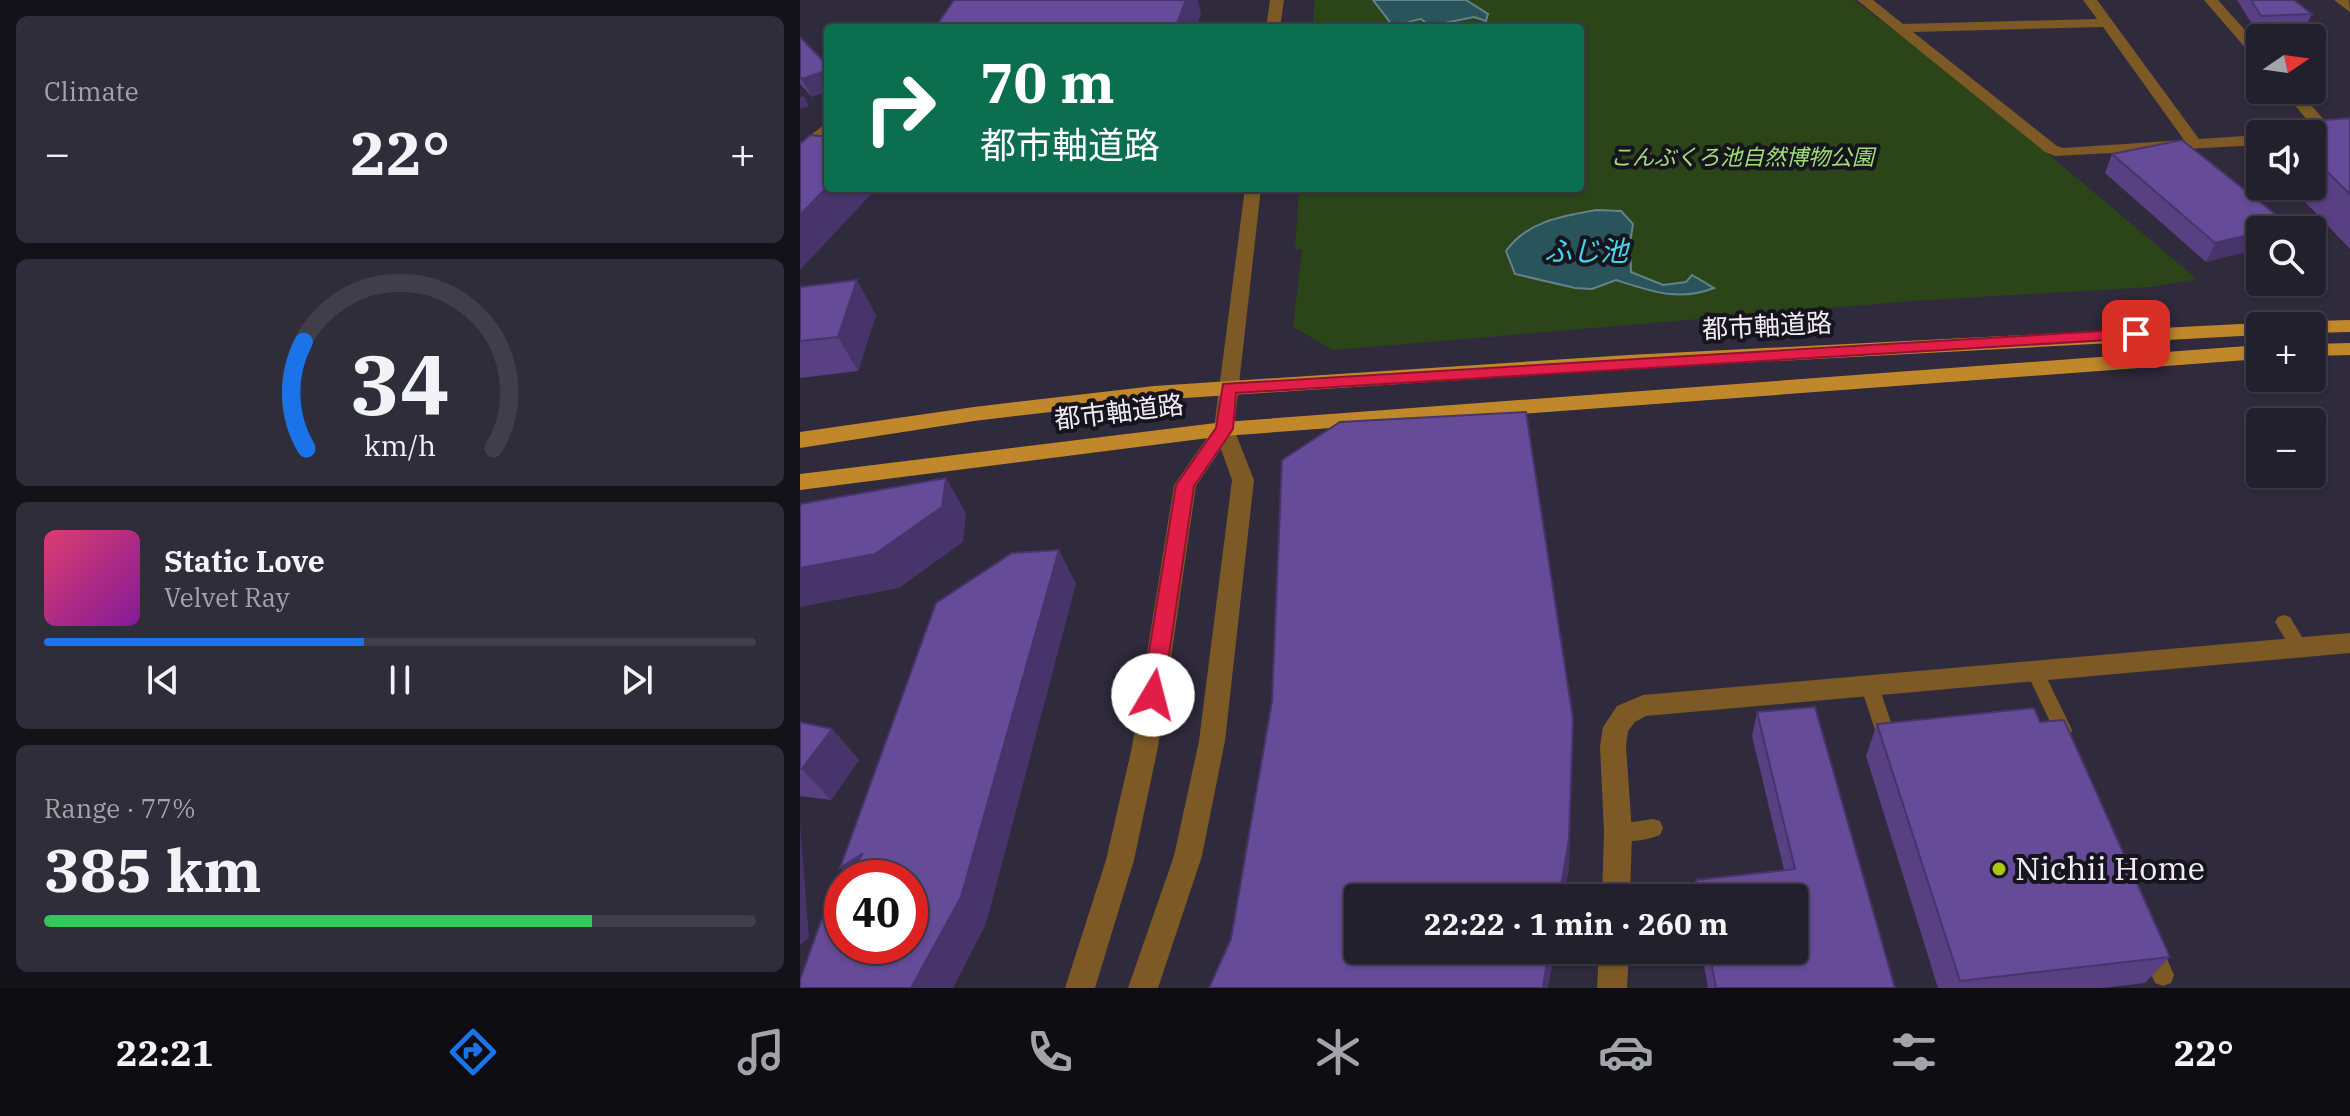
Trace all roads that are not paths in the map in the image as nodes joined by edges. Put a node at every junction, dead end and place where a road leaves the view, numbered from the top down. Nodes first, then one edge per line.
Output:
1 (1277, 0) edge
2 (1864, 0) edge
3 (2090, 0) edge
4 (2211, 0) edge
5 (2341, 0) edge
6 (2350, 8) edge
7 (2107, 23) junction
8 (1274, 24) edge
9 (1900, 28) junction
10 (2246, 40) edge
11 (2302, 104) edge
12 (824, 131) edge
13 (2350, 136) edge
14 (2326, 137) edge
15 (2330, 137) junction
16 (2246, 141) edge
17 (2194, 143) junction
18 (800, 152) edge
19 (1253, 192) edge
20 (2350, 326) edge
21 (2326, 327) edge
22 (2246, 330) edge
23 (2350, 349) edge
24 (2326, 350) edge
25 (2246, 353) edge
26 (1229, 388) junction
27 (1224, 429) junction
28 (800, 440) edge
29 (800, 482) edge
30 (2284, 622) dead end
31 (2350, 643) edge
32 (2299, 647) junction
33 (2035, 671) junction
34 (1869, 684) junction
35 (1914, 736) edge
36 (2067, 753) edge
37 (1653, 828) dead end
38 (1618, 832) junction
39 (1616, 884) edge
40 (2145, 934) edge
41 (1613, 964) edge
42 (2163, 975) edge
43 (1080, 988) edge
44 (1143, 988) edge
45 (1612, 988) edge

1 - 8 street
2 - 9 street
3 - 7 street
4 - 10 street
5 - 6 street
7 - 9 street
7 - 17 street
9 - 17 street
11 - 15 street
12 - 18 street
13 - 15 street
14 - 15 street
16 - 17 street
19 - 26 street
20 - 21 main road
22 - 26 main road, 都市軸道路
23 - 24 main road
25 - 27 main road, 都市軸道路
26 - 27 street
26 - 28 main road, 都市軸道路
27 - 29 main road, 都市軸道路
27 - 43 street
27 - 44 street
30 - 32 lane
31 - 32 street
32 - 33 street
33 - 34 street
33 - 36 lane
34 - 35 lane
34 - 38 street
37 - 38 lane
38 - 39 street
40 - 42 lane
41 - 45 street

